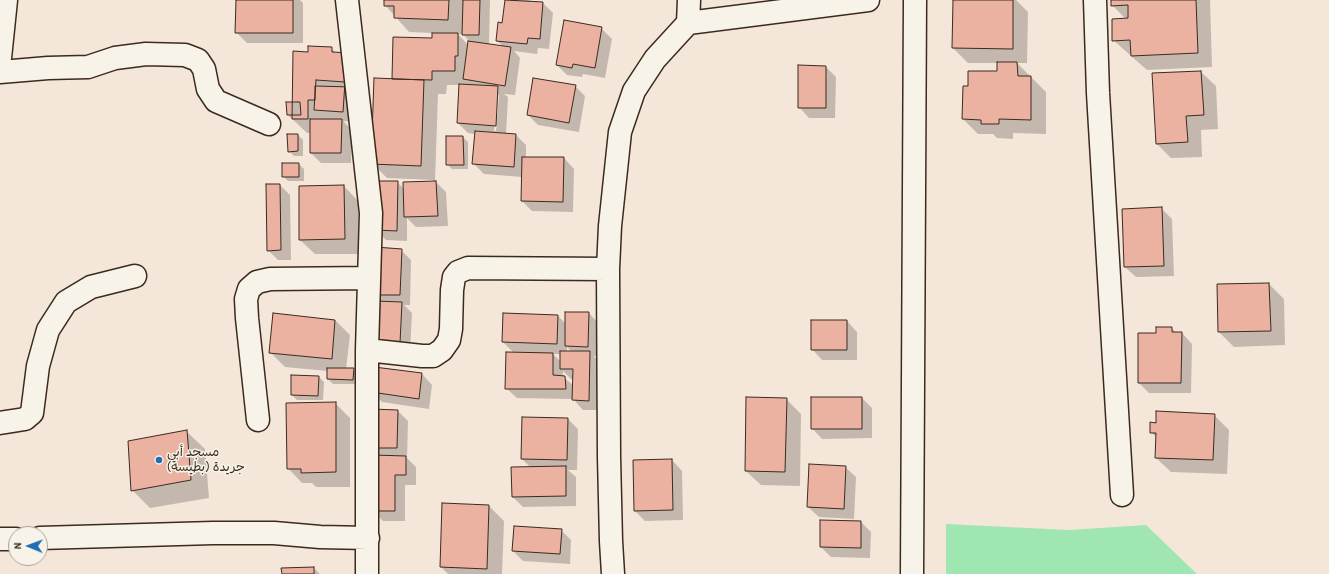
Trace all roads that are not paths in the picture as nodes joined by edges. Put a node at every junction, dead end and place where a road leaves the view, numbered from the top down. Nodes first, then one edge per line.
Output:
1 (6, 0) edge
2 (347, 0) edge
3 (689, 0) edge
4 (868, 0) edge
5 (914, 0) edge
6 (1095, 0) edge
7 (688, 23) junction
8 (0, 58) edge
9 (0, 72) edge
10 (269, 124) dead end
11 (608, 269) junction
12 (135, 276) dead end
13 (369, 278) junction
14 (367, 350) junction
15 (258, 420) dead end
16 (0, 423) edge
17 (1122, 495) dead end
18 (48, 538) edge
19 (368, 538) junction
20 (367, 574) edge
21 (613, 574) edge
22 (912, 574) edge

1 - 8 street
2 - 13 street
3 - 7 street
4 - 7 street
5 - 22 street
6 - 17 street
7 - 11 street
9 - 10 street
11 - 14 street
11 - 21 street
12 - 16 street
13 - 14 street
13 - 15 street
14 - 19 street
18 - 19 street
19 - 20 street

